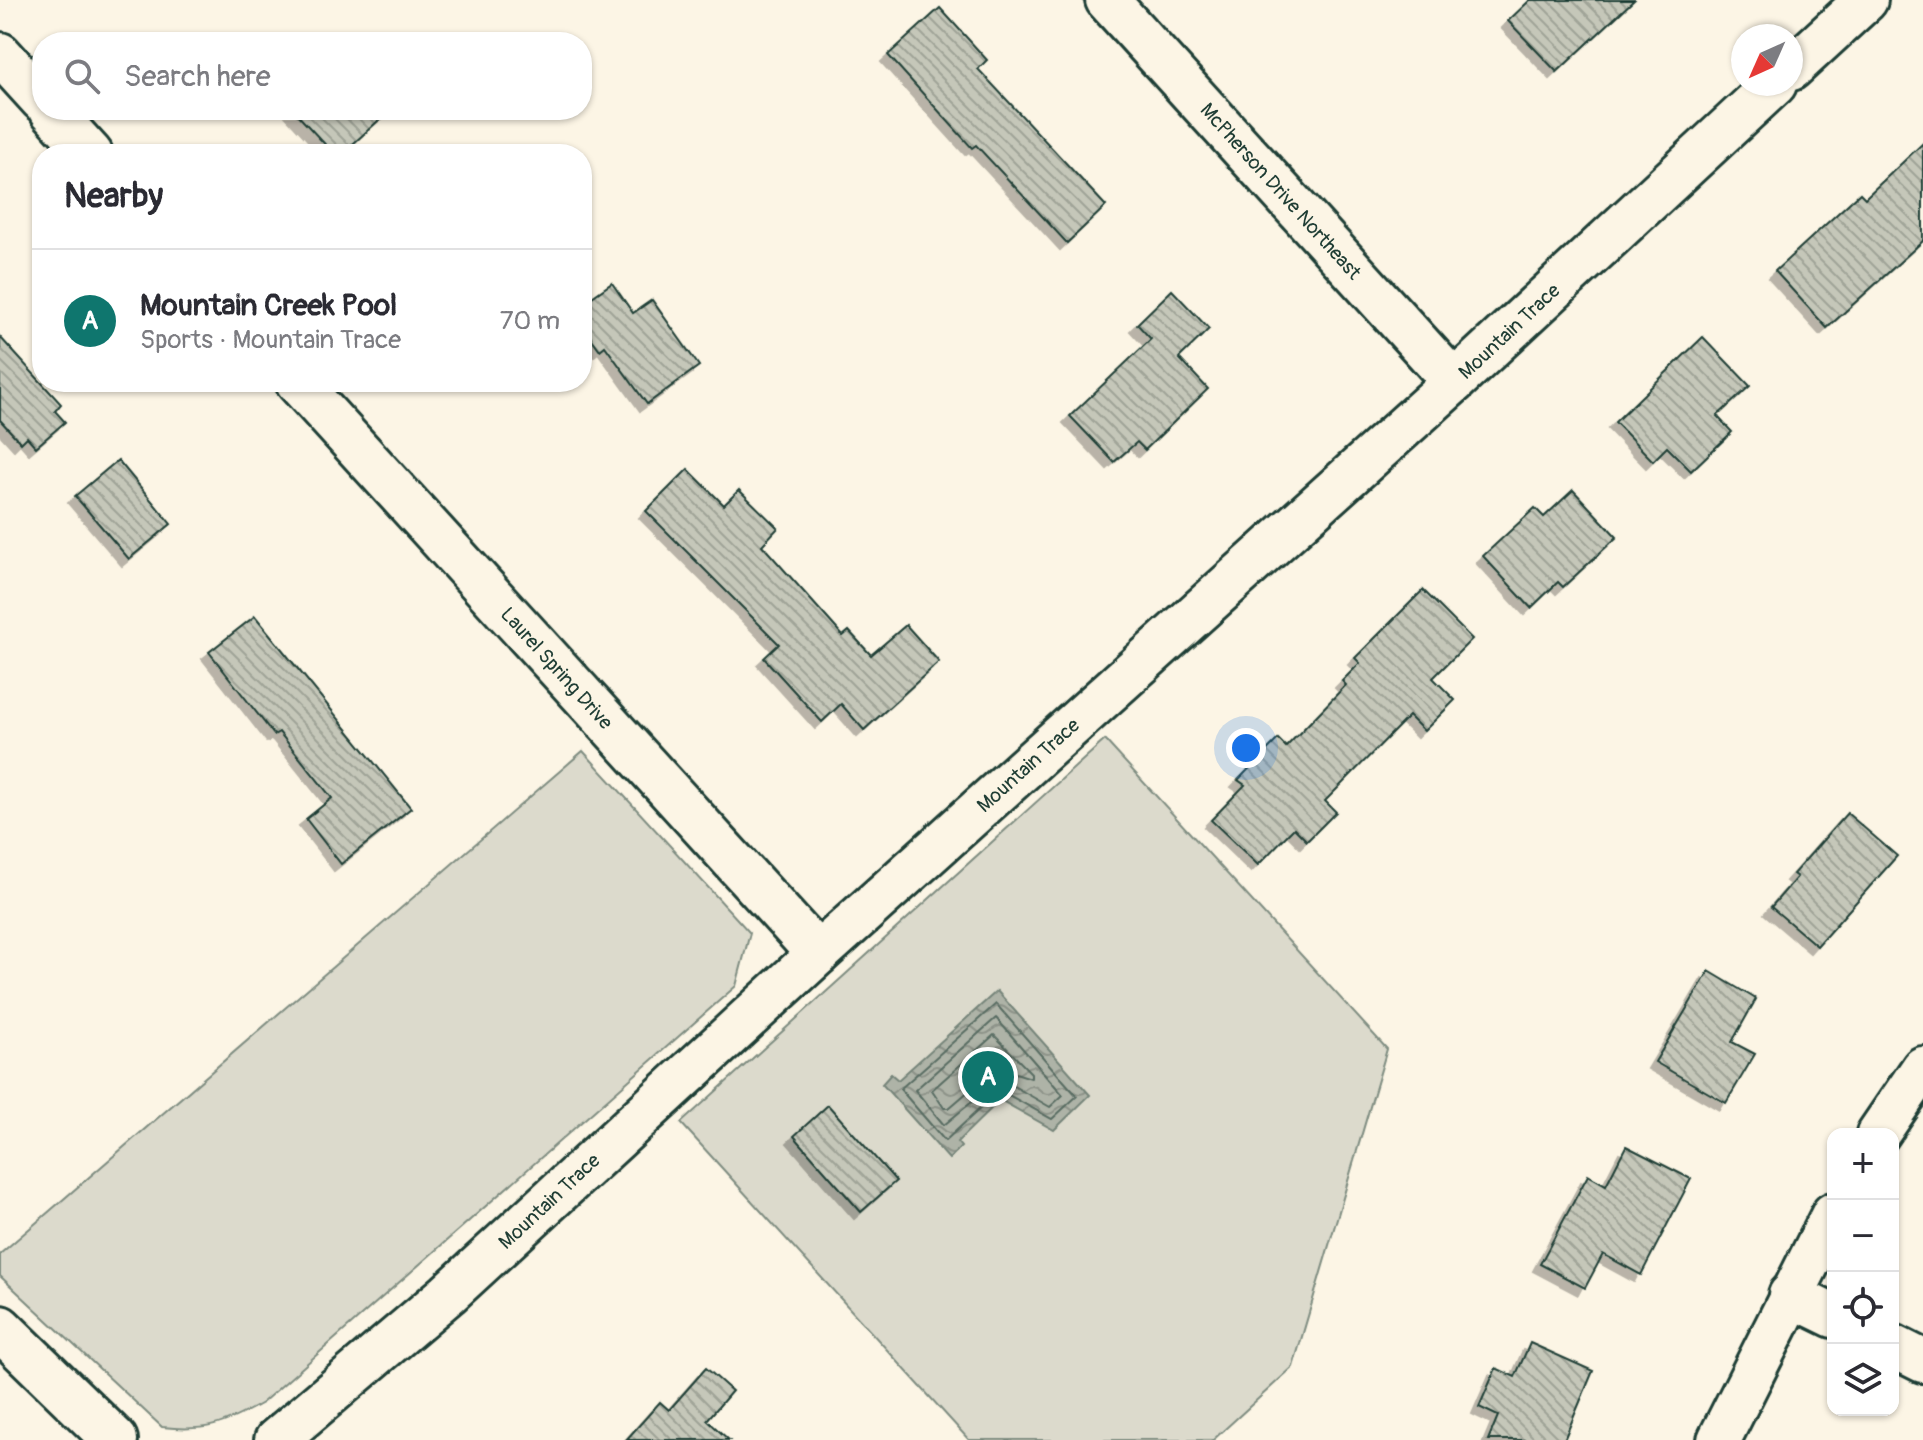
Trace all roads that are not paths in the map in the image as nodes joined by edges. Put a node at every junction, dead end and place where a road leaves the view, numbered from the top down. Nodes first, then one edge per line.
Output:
1 (1107, 0) edge
2 (1866, 0) edge
3 (0, 54) edge
4 (1803, 58) edge
5 (32, 89) edge
6 (1762, 96) edge
7 (60, 120) edge
8 (82, 144) edge
9 (1454, 382) junction
10 (306, 392) edge
11 (818, 954) junction
12 (1923, 1068) edge
13 (1882, 1128) edge
14 (1827, 1225) edge
15 (1790, 1295) junction
16 (1827, 1313) edge
17 (0, 1328) edge
18 (1899, 1349) edge
19 (1923, 1361) edge
20 (115, 1440) edge
21 (276, 1440) edge
22 (1719, 1440) edge

1 - 9 street, McPherson Drive Northeast
2 - 4 street
3 - 5 street
6 - 9 street, Mountain Trace
7 - 8 street
9 - 11 street, Mountain Trace
10 - 11 street, Laurel Spring Drive
11 - 21 street, Mountain Trace
12 - 13 street
14 - 15 street
15 - 16 street
15 - 22 street
17 - 20 main road
18 - 19 street

